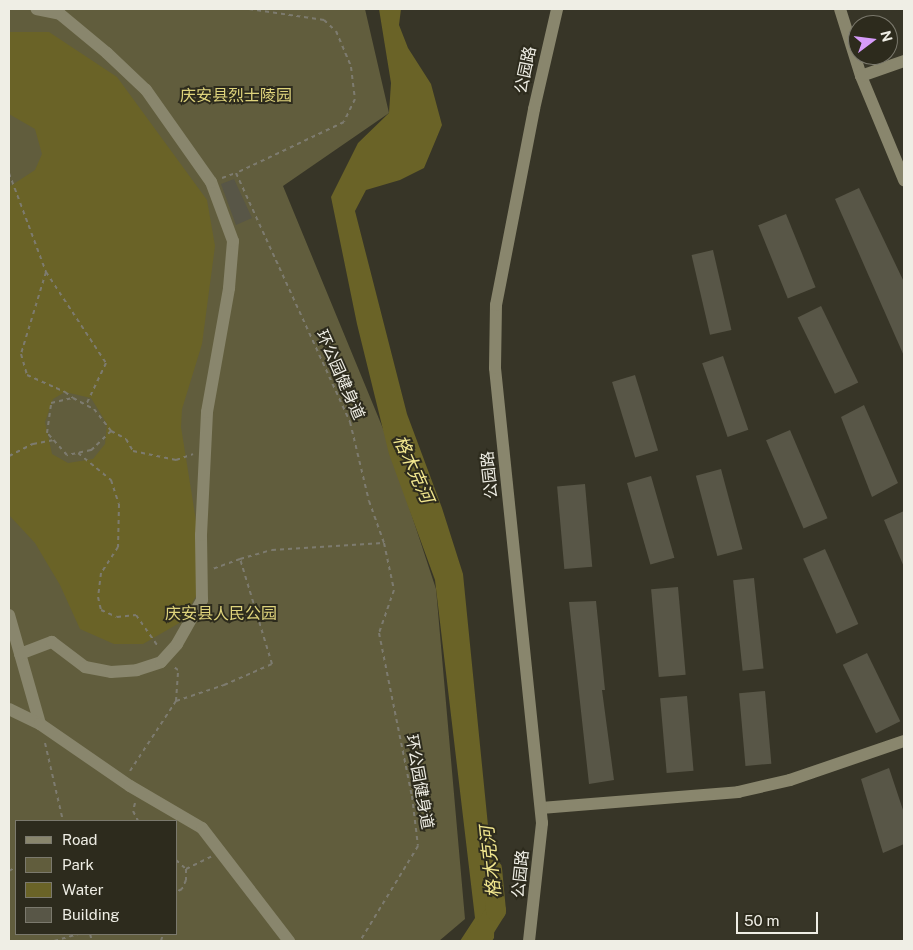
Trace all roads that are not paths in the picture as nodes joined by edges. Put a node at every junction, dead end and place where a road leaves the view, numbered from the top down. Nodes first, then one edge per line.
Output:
1 (37, 9) edge
2 (557, 9) edge
3 (840, 9) edge
4 (904, 61) edge
5 (861, 76) junction
6 (904, 180) edge
7 (9, 615) edge
8 (20, 654) junction
9 (9, 709) edge
10 (40, 724) junction
11 (904, 741) edge
12 (541, 808) junction
13 (289, 941) edge
14 (529, 941) edge

1 - 8 street
2 - 12 street, 公园路
3 - 5 street
4 - 5 street
5 - 6 street
7 - 8 street
8 - 10 street
9 - 10 street
10 - 13 street
11 - 12 street
12 - 14 street, 公园路

